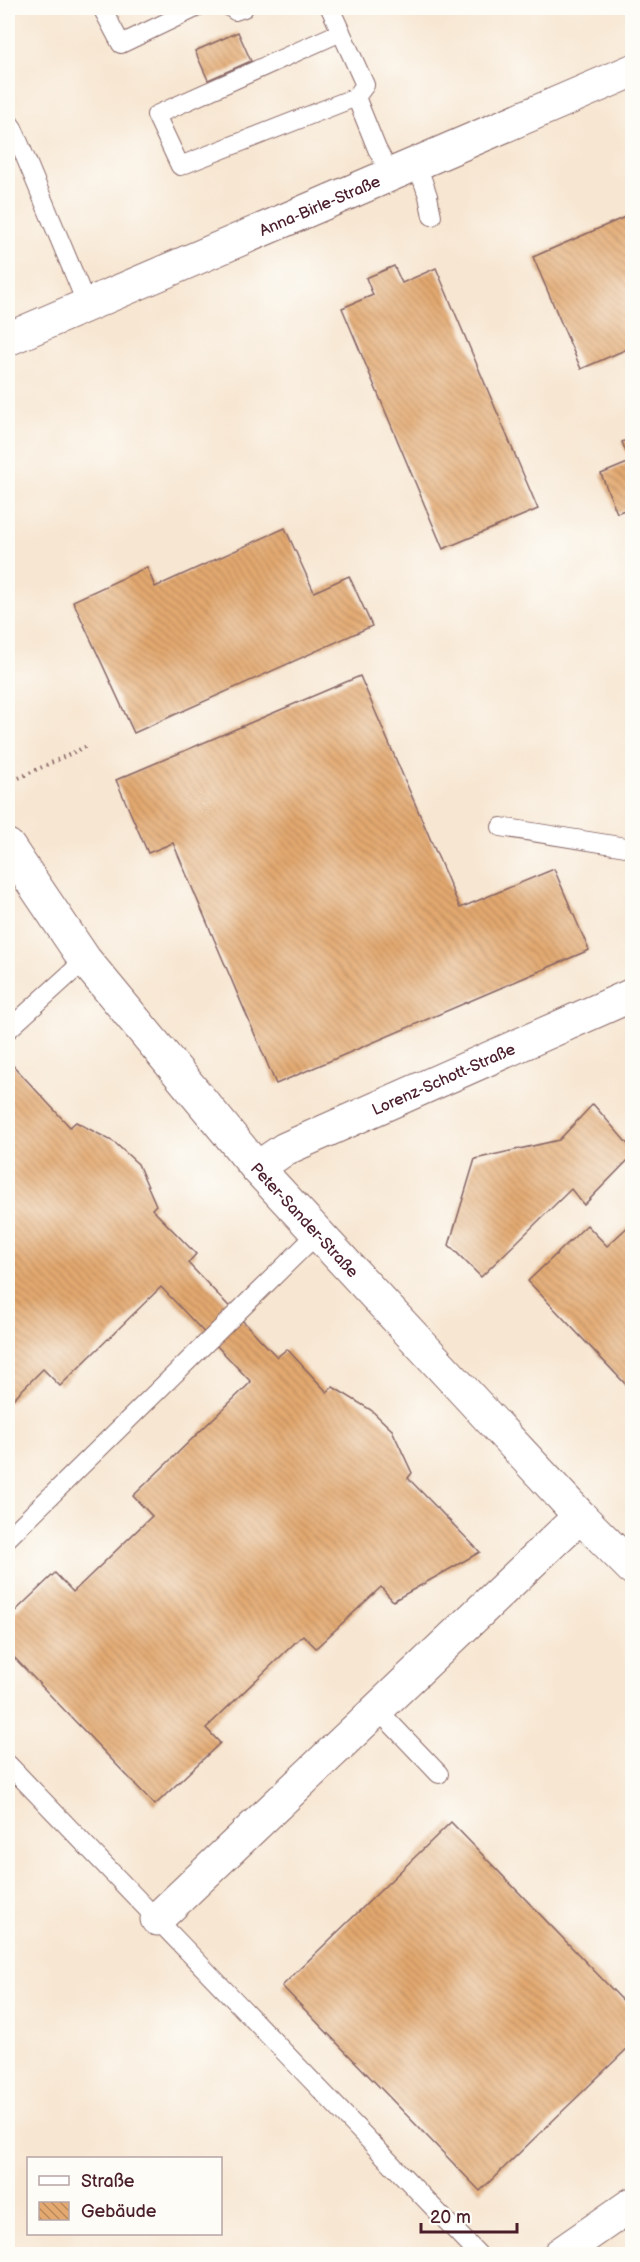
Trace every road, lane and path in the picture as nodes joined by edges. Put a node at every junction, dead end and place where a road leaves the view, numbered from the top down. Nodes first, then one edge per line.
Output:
1 (102, 8) edge
2 (196, 8) edge
3 (231, 8) edge
4 (244, 8) edge
5 (330, 8) edge
6 (341, 32) junction
7 (633, 71) edge
8 (356, 97) junction
9 (8, 121) edge
10 (404, 169) junction
11 (432, 216) dead end
12 (87, 305) junction
13 (8, 339) edge
14 (87, 747) dead end
15 (8, 783) edge
16 (501, 827) dead end
17 (8, 846) edge
18 (633, 848) edge
19 (85, 960) junction
20 (633, 995) edge
21 (8, 1030) edge
22 (257, 1168) junction
23 (317, 1234) junction
24 (580, 1515) junction
25 (8, 1538) edge
26 (633, 1568) edge
27 (377, 1709) junction
28 (8, 1764) edge
29 (439, 1774) dead end
30 (157, 1919) junction
31 (633, 2204) edge
32 (478, 2254) edge
33 (561, 2254) edge

1 - 2 lane
3 - 4 lane
5 - 6 lane
6 - 8 lane
6 - 8 lane
7 - 10 street, Anna-Birle-Straße
8 - 10 lane
9 - 12 lane
10 - 11 lane
10 - 12 street, Anna-Birle-Straße
12 - 13 street, Anna-Birle-Straße
14 - 15 path
16 - 18 lane
17 - 19 street, Peter-Sander-Straße
19 - 21 lane
19 - 22 street, Peter-Sander-Straße
20 - 22 street, Lorenz-Schott-Straße
22 - 23 street, Peter-Sander-Straße
23 - 24 street, Peter-Sander-Straße
23 - 25 lane
24 - 26 street, Peter-Sander-Straße
24 - 27 street
27 - 29 lane
27 - 30 street
28 - 30 lane
30 - 32 lane
31 - 33 street

